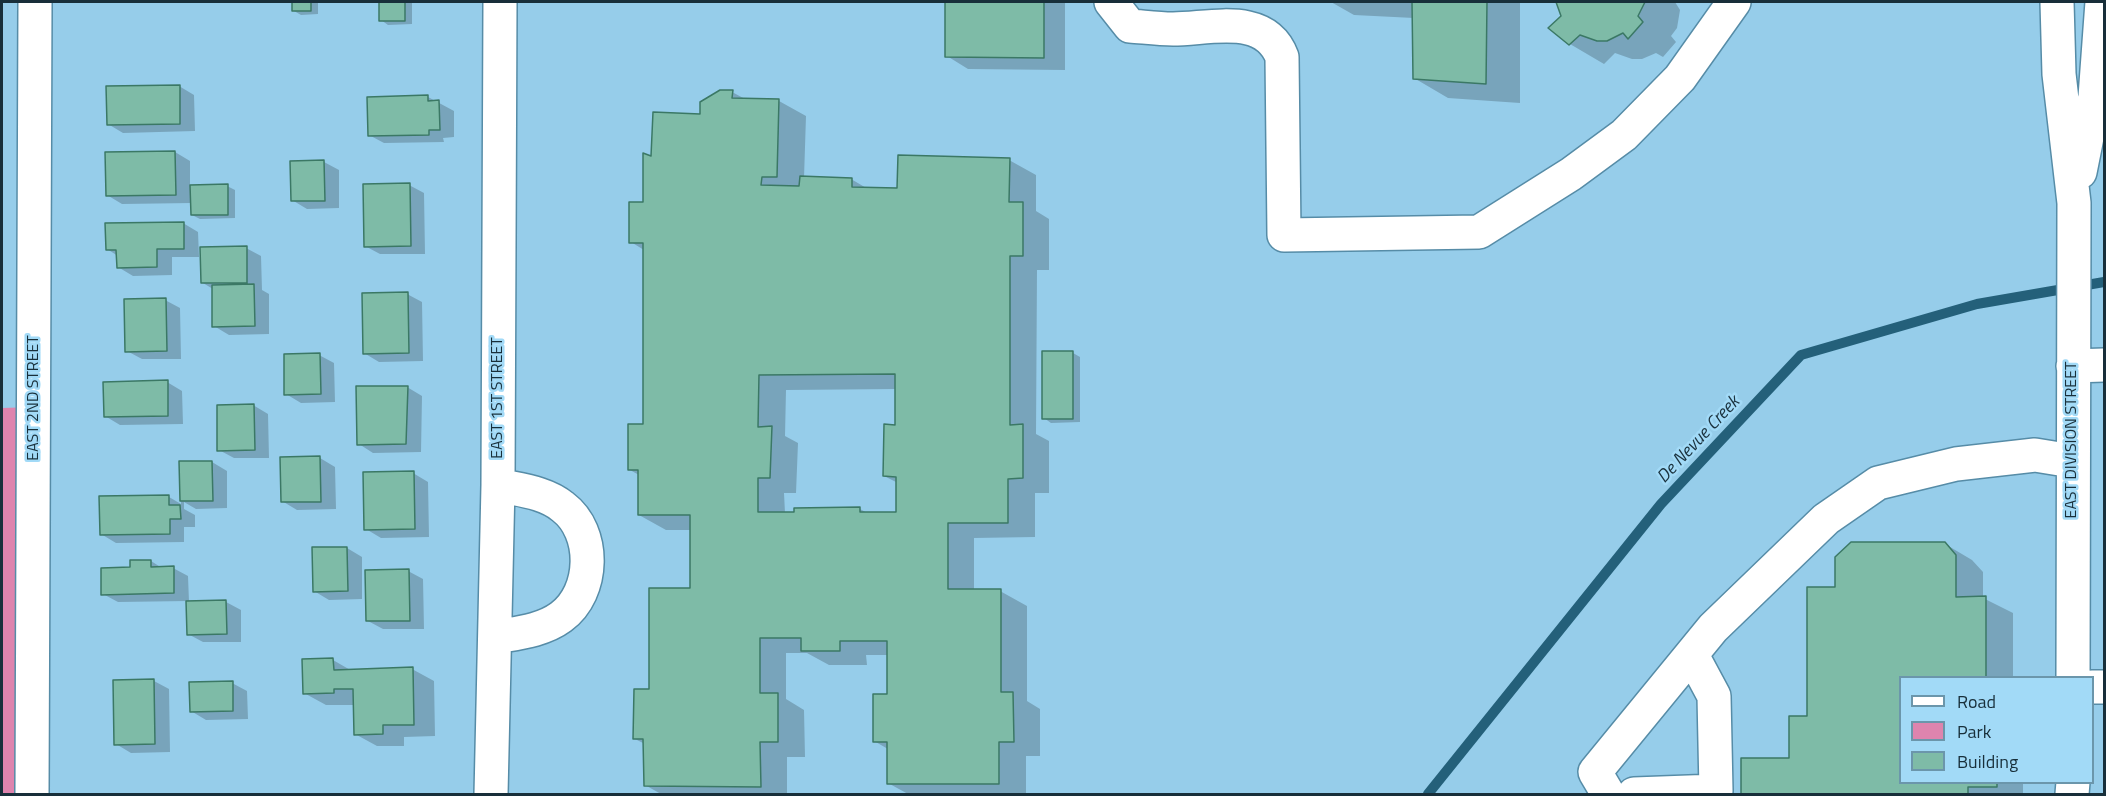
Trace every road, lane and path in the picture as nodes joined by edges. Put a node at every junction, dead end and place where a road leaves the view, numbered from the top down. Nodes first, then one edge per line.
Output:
1 (35, 2) edge
2 (500, 2) edge
3 (1112, 2) edge
4 (1734, 2) edge
5 (2057, 2) edge
6 (2102, 2) edge
7 (1196, 15) edge
8 (2074, 203) junction
9 (2104, 365) edge
10 (2073, 366) junction
11 (2072, 461) junction
12 (498, 485) junction
13 (495, 637) junction
14 (1692, 655) junction
15 (2073, 676) edge
16 (32, 795) edge
17 (491, 795) edge
18 (1608, 795) edge
19 (1634, 795) edge

1 - 16 street, EAST 2ND STREET
2 - 12 street, EAST 1ST STREET
3 - 7 street
4 - 7 street
5 - 8 street, EAST DIVISION STREET
6 - 8 street, EAST DIVISION STREET
8 - 10 street, EAST DIVISION STREET
9 - 10 street
10 - 11 street, EAST DIVISION STREET
11 - 14 street
11 - 15 street, EAST DIVISION STREET
12 - 13 street, EAST 1ST STREET
12 - 13 street
13 - 17 street, EAST 1ST STREET
14 - 18 street
14 - 19 street

